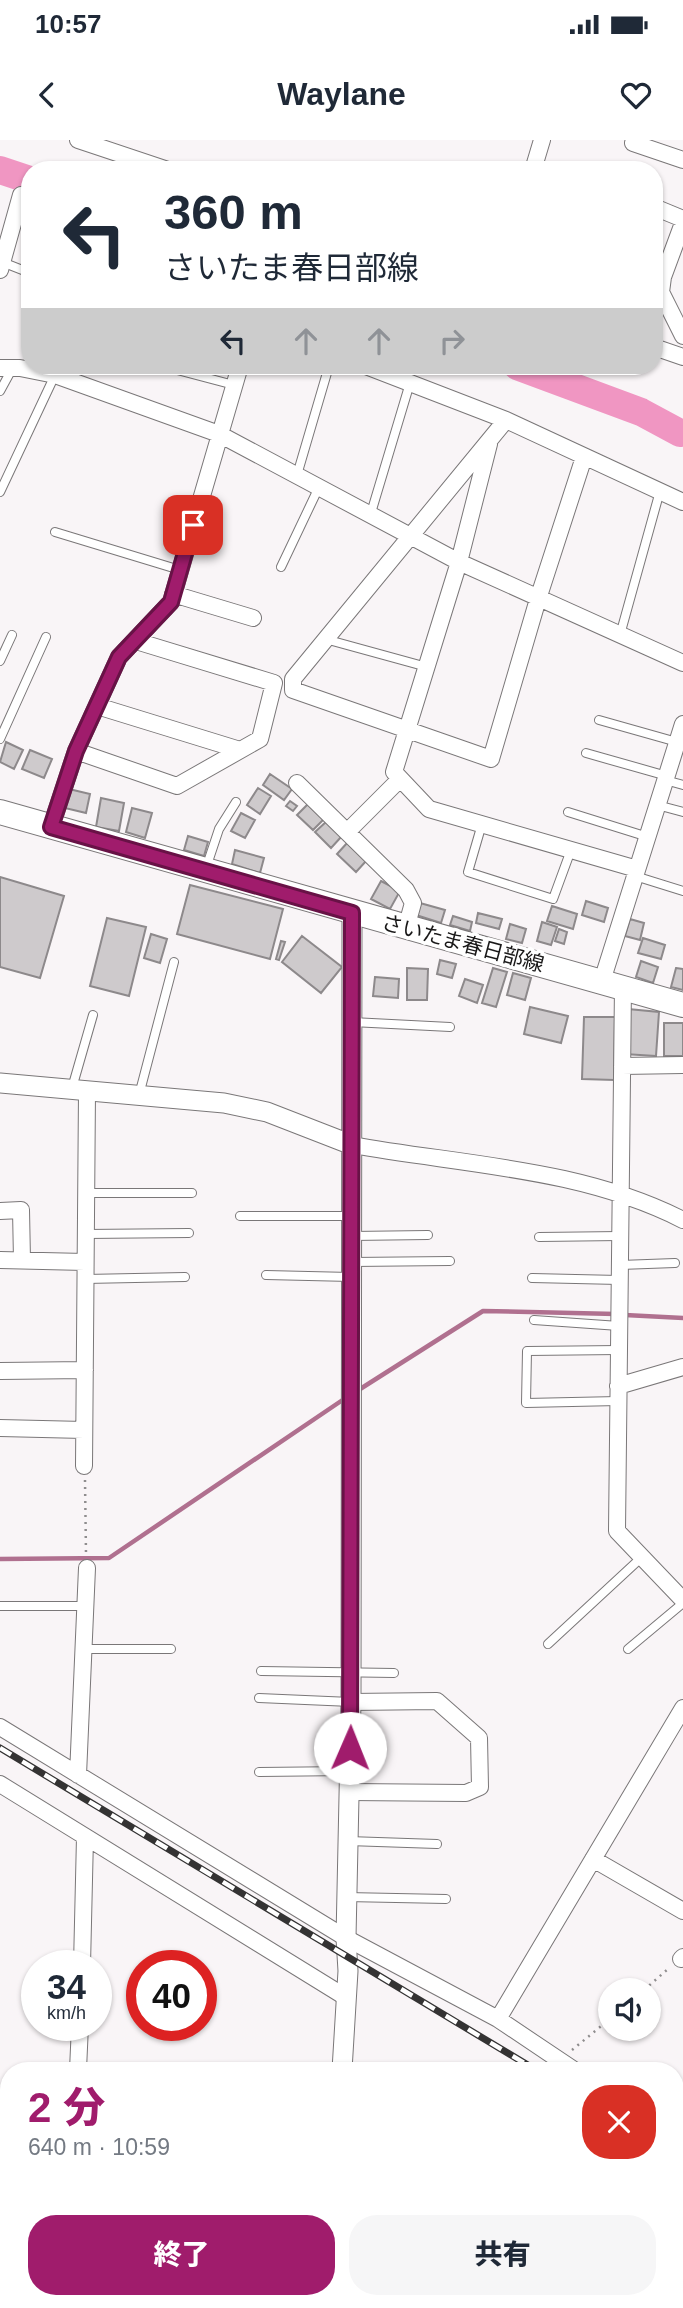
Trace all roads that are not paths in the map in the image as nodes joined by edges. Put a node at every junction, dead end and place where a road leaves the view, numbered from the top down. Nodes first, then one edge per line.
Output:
1 (78, 140) edge
2 (542, 140) edge
3 (633, 143) dead end
4 (683, 160) edge
5 (141, 161) edge
6 (536, 161) edge
7 (21, 195) dead end
8 (663, 211) edge
9 (683, 221) edge
10 (1, 266) edge
11 (21, 271) edge
12 (663, 277) edge
13 (663, 301) edge
14 (683, 336) edge
15 (663, 350) edge
16 (683, 357) edge
17 (6, 368) edge
18 (55, 375) joint
19 (196, 375) edge
20 (237, 375) edge
21 (326, 375) edge
22 (389, 375) edge
23 (410, 383) junction
24 (234, 385) junction
25 (0, 391) edge
26 (506, 420) junction
27 (219, 434) junction
28 (490, 439) junction
29 (584, 457) junction
30 (297, 475) junction
31 (320, 486) junction
32 (660, 491) junction
33 (0, 492) edge
34 (683, 502) edge
35 (371, 513) junction
36 (55, 532) dead end
37 (411, 534) junction
38 (459, 562) junction
39 (281, 567) dead end
40 (180, 570) junction
41 (173, 594) junction
42 (538, 599) junction
43 (253, 618) dead end
44 (12, 635) dead end
45 (620, 635) junction
46 (46, 637) dead end
47 (325, 639) junction
48 (136, 641) junction
49 (0, 661) edge
50 (683, 663) edge
51 (428, 667) junction
52 (97, 706) junction
53 (0, 713) edge
54 (9, 718) junction
55 (599, 720) dead end
56 (683, 724) edge
57 (408, 732) junction
58 (0, 739) edge
59 (677, 743) junction
60 (240, 750) junction
61 (76, 751) junction
62 (586, 753) dead end
63 (666, 778) junction
64 (400, 779) junction
65 (297, 783) dead end
66 (683, 785) edge
67 (236, 802) dead end
68 (657, 805) junction
69 (0, 812) edge
70 (568, 812) dead end
71 (683, 812) edge
72 (482, 824) junction
73 (51, 827) junction
74 (347, 832) junction
75 (648, 836) junction
76 (571, 850) junction
77 (205, 871) junction
78 (636, 873) junction
79 (683, 891) edge
80 (352, 913) junction
81 (406, 928) junction
82 (174, 962) dead end
83 (612, 984) junction
84 (683, 1005) edge
85 (93, 1015) dead end
86 (352, 1022) junction
87 (450, 1027) dead end
88 (683, 1065) edge
89 (622, 1066) junction
90 (0, 1083) edge
91 (79, 1091) junction
92 (139, 1095) junction
93 (352, 1144) junction
94 (620, 1192) junction
95 (86, 1193) junction
96 (191, 1193) dead end
97 (0, 1211) edge
98 (240, 1216) dead end
99 (683, 1220) edge
100 (352, 1226) junction
101 (190, 1233) dead end
102 (86, 1234) junction
103 (428, 1235) dead end
104 (620, 1236) junction
105 (539, 1237) dead end
106 (0, 1260) edge
107 (22, 1261) junction
108 (450, 1261) dead end
109 (85, 1262) junction
110 (675, 1263) dead end
111 (352, 1270) junction
112 (619, 1273) junction
113 (266, 1275) dead end
114 (185, 1277) dead end
115 (532, 1278) dead end
116 (85, 1279) junction
117 (534, 1321) dead end
118 (619, 1326) junction
119 (619, 1350) junction
120 (683, 1367) edge
121 (85, 1370) junction
122 (0, 1371) edge
123 (618, 1393) junction
124 (0, 1427) edge
125 (84, 1430) junction
126 (84, 1466) road end
127 (642, 1557) junction
128 (86, 1568) road end
129 (677, 1582) edge
130 (683, 1601) edge
131 (0, 1606) edge
132 (85, 1606) junction
133 (548, 1644) dead end
134 (628, 1648) dead end
135 (83, 1649) junction
136 (171, 1649) dead end
137 (351, 1670) junction
138 (261, 1671) dead end
139 (394, 1673) dead end
140 (259, 1698) dead end
141 (351, 1702) junction
142 (683, 1708) edge
143 (0, 1727) edge
144 (349, 1771) junction
145 (259, 1772) dead end
146 (78, 1774) junction
147 (0, 1784) edge
148 (349, 1793) junction
149 (85, 1837) junction
150 (348, 1841) junction
151 (437, 1844) dead end
152 (593, 1859) junction
153 (346, 1897) junction
154 (446, 1899) dead end
155 (683, 1911) edge
156 (346, 1938) junction
157 (82, 1950) edge
158 (347, 1998) junction
159 (498, 2019) junction
160 (79, 2041) edge
161 (78, 2062) edge
162 (343, 2062) edge
163 (561, 2062) edge

1 - 5 street
2 - 6 street
3 - 4 street
7 - 10 street
8 - 9 street
9 - 12 street
10 - 11 lane
13 - 14 street
15 - 16 street
17 - 25 lane
18 - 27 street
18 - 33 lane
19 - 24 lane
20 - 24 street
21 - 30 lane
22 - 23 street
23 - 26 street
23 - 35 lane
24 - 27 street
26 - 28 street
26 - 29 street
27 - 30 street
27 - 40 street
28 - 37 street
28 - 38 street
29 - 32 street
29 - 42 street
30 - 31 street
31 - 35 street
31 - 39 lane
32 - 34 street
32 - 45 lane
35 - 37 street
36 - 40 lane
37 - 38 street
37 - 47 street
38 - 42 street
38 - 51 street
40 - 41 street
41 - 43 street
41 - 48 street
42 - 45 street
42 - 57 street
44 - 49 lane
45 - 50 street
46 - 54 lane
47 - 51 lane
47 - 57 street
48 - 52 street
48 - 60 street
51 - 57 street
52 - 60 street
52 - 61 street
53 - 54 lane
54 - 58 lane
55 - 59 lane
56 - 59 street
57 - 64 street
59 - 63 street
60 - 61 street
61 - 73 street
62 - 63 lane
63 - 66 lane
63 - 68 street
64 - 72 street
64 - 74 street
65 - 74 street
67 - 77 lane
68 - 71 lane
68 - 75 street
69 - 73 main road, さいたま春日部線
70 - 75 lane
72 - 76 street
72 - 76 lane
73 - 77 main road, さいたま春日部線
74 - 81 street
75 - 78 street
76 - 78 street
77 - 80 main road, さいたま春日部線
78 - 79 lane
78 - 83 street
80 - 81 main road, さいたま春日部線
80 - 86 street
81 - 83 main road, さいたま春日部線
82 - 92 lane
83 - 84 main road, さいたま春日部線
83 - 89 street
85 - 91 lane
86 - 87 lane
86 - 93 street
88 - 89 street
89 - 94 street
90 - 91 street
91 - 92 street
91 - 95 street
92 - 93 street
93 - 94 street
93 - 100 street
94 - 99 street
94 - 104 street
95 - 96 lane
95 - 102 street
97 - 107 street
98 - 100 lane
100 - 103 lane
100 - 111 street
101 - 102 lane
102 - 109 street
104 - 105 lane
104 - 112 street
106 - 107 street
107 - 109 street
108 - 111 lane
109 - 116 street
110 - 112 lane
111 - 113 lane
111 - 137 street
112 - 115 lane
112 - 118 street
114 - 116 lane
116 - 121 street
117 - 118 lane
118 - 119 street
119 - 123 street
119 - 123 lane
120 - 123 street
121 - 122 street
121 - 125 street
123 - 127 street
124 - 125 street
125 - 126 street
127 - 129 street
127 - 133 lane
128 - 132 street
129 - 130 street
130 - 134 lane
131 - 132 lane
132 - 135 street
135 - 136 lane
135 - 146 street
137 - 138 lane
137 - 139 lane
137 - 141 street
140 - 141 lane
141 - 144 street
141 - 148 street
142 - 152 street
143 - 146 street
144 - 145 lane
144 - 148 street
146 - 156 street
147 - 149 street
148 - 150 street
149 - 157 street
149 - 158 street
150 - 151 lane
150 - 153 street
152 - 155 street
152 - 159 street
153 - 154 lane
153 - 156 street
156 - 158 street
156 - 159 street
158 - 162 street
159 - 163 street
160 - 161 street

